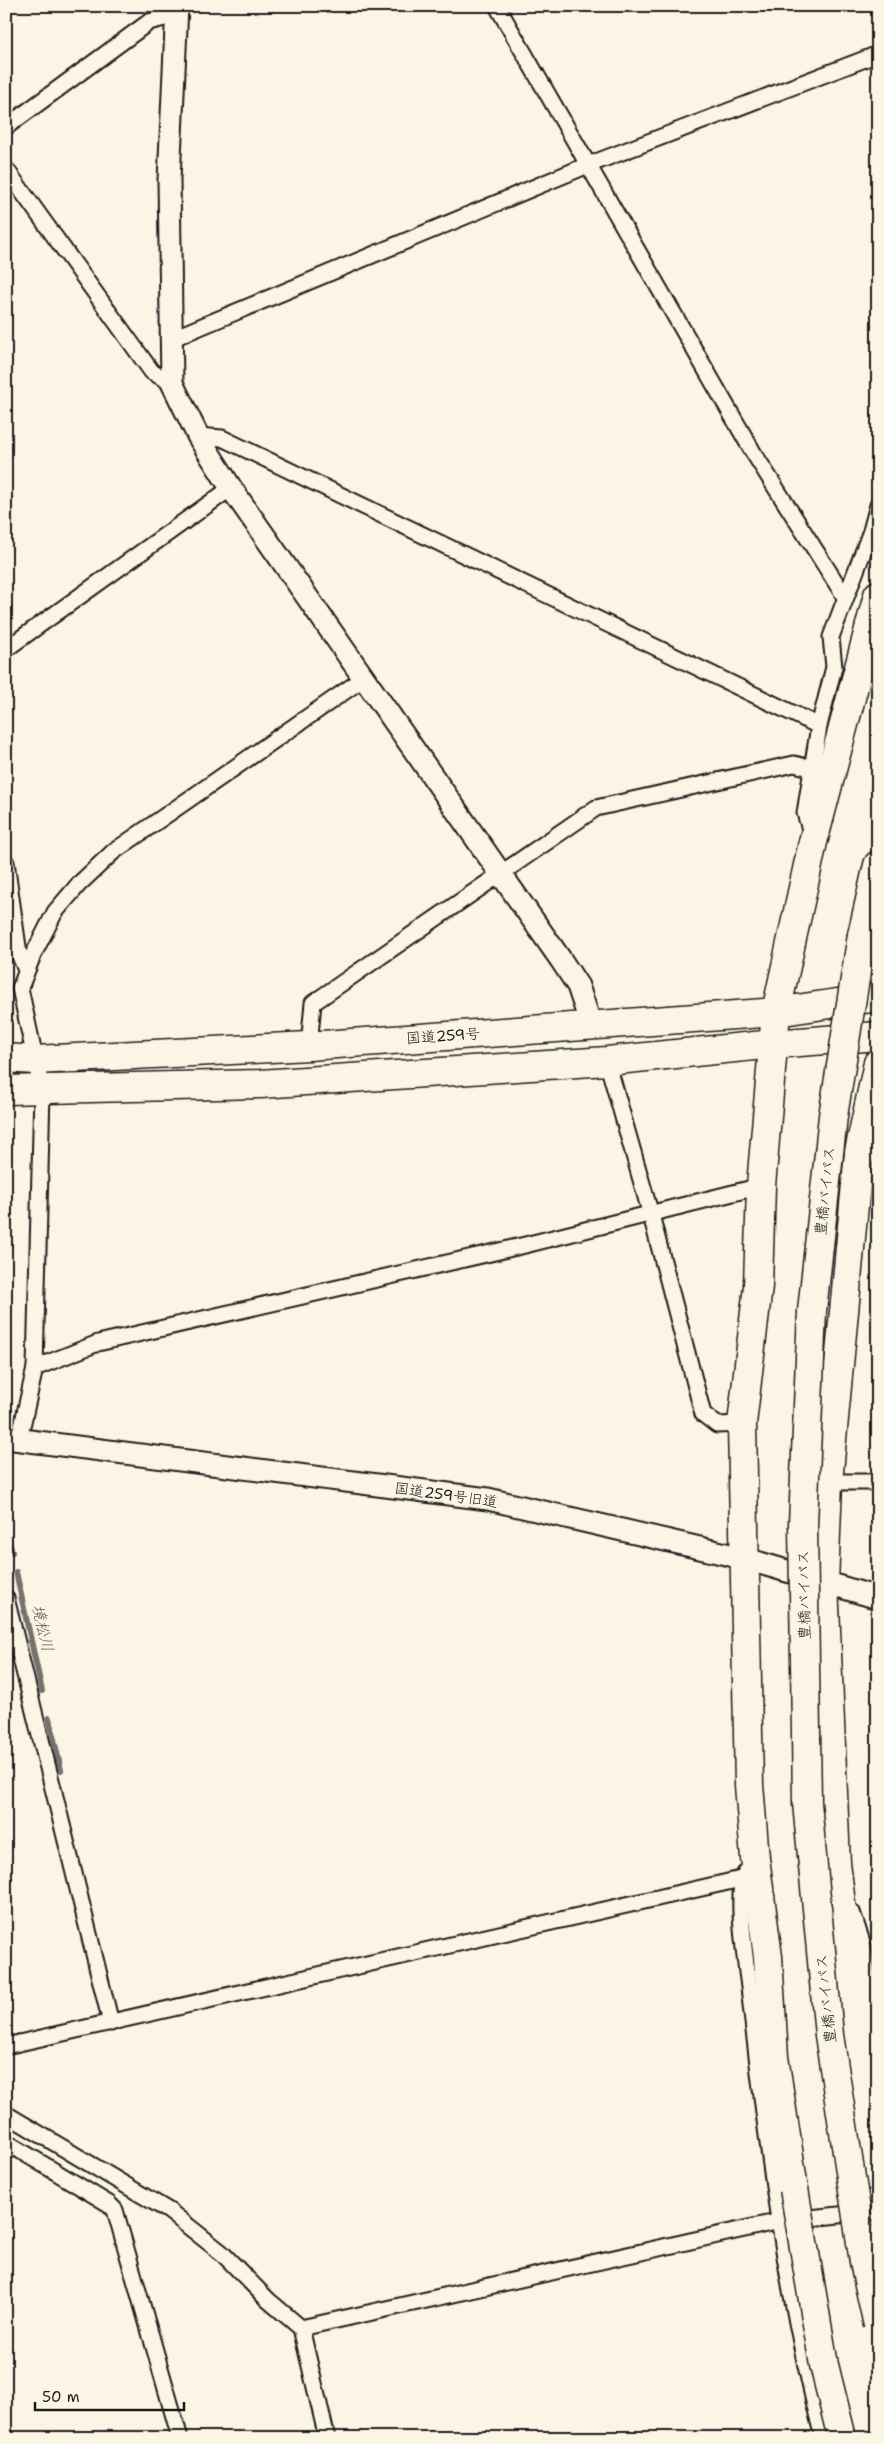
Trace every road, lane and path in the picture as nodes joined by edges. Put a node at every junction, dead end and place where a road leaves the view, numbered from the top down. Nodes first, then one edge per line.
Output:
1 (497, 6) edge
2 (177, 11) edge
3 (878, 54) edge
4 (6, 127) edge
5 (588, 165) junction
6 (6, 169) edge
7 (171, 340) junction
8 (172, 383) junction
9 (198, 436) junction
10 (231, 488) junction
11 (878, 505) edge
12 (878, 595) edge
13 (845, 596) junction
14 (6, 649) edge
15 (364, 678) junction
16 (819, 726) junction
17 (811, 768) junction
18 (814, 842) junction
19 (6, 862) edge
20 (878, 866) edge
21 (501, 874) junction
22 (26, 970) junction
23 (878, 997) edge
24 (776, 1012) junction
25 (591, 1025) junction
26 (878, 1036) edge
27 (773, 1044) junction
28 (309, 1046) junction
29 (6, 1058) edge
30 (35, 1060) junction
31 (608, 1061) junction
32 (878, 1063) edge
33 (6, 1090) edge
34 (42, 1091) junction
35 (868, 1154) edge
36 (762, 1186) junction
37 (651, 1214) junction
38 (35, 1368) junction
39 (742, 1424) junction
40 (13, 1439) edge
41 (828, 1482) junction
42 (878, 1482) edge
43 (743, 1558) junction
44 (824, 1583) junction
45 (6, 1598) edge
46 (878, 1598) edge
47 (836, 1863) junction
48 (748, 1869) junction
49 (111, 2023) junction
50 (6, 2046) edge
51 (878, 2063) edge
52 (6, 2114) edge
53 (6, 2142) edge
54 (877, 2173) edge
55 (878, 2211) edge
56 (780, 2221) junction
57 (878, 2325) edge
58 (300, 2328) junction
59 (180, 2438) edge
60 (327, 2438) edge
61 (823, 2438) edge
62 (842, 2438) edge

1 - 5 street
2 - 4 street
2 - 7 street
3 - 5 street
5 - 7 street
5 - 13 street
6 - 8 street
7 - 8 street
8 - 9 street
9 - 10 street
9 - 16 street
10 - 14 street
10 - 15 street
11 - 13 street
12 - 18 highway
13 - 16 street
15 - 21 street
15 - 22 street
16 - 17 street
17 - 18 street
17 - 21 street
18 - 24 highway
19 - 22 street
20 - 57 highway, 豊橋バイパス, bridge
21 - 25 street
21 - 28 street
22 - 30 street
23 - 24 highway, 国道259号
24 - 25 highway, 国道259号
24 - 27 highway
25 - 28 highway, 国道259号
26 - 27 highway
27 - 31 highway
27 - 36 highway
28 - 30 highway, 国道259号
29 - 30 highway, 国道259号
30 - 34 street
31 - 34 highway
31 - 37 street
32 - 35 highway
33 - 34 highway
34 - 38 street
35 - 41 highway
36 - 37 street
36 - 39 highway
37 - 38 street
37 - 39 street
38 - 40 street
39 - 43 highway
40 - 43 street, 国道259号旧道
41 - 42 street
41 - 44 highway
43 - 44 street, 国道259号旧道
43 - 48 highway
44 - 46 street, 国道259号旧道
44 - 47 highway
45 - 49 street
47 - 51 street
47 - 54 highway
48 - 49 street
48 - 56 street
48 - 62 highway, bridge
49 - 50 street
52 - 58 street
53 - 59 street
55 - 56 street
56 - 58 street
56 - 61 street
58 - 60 street

